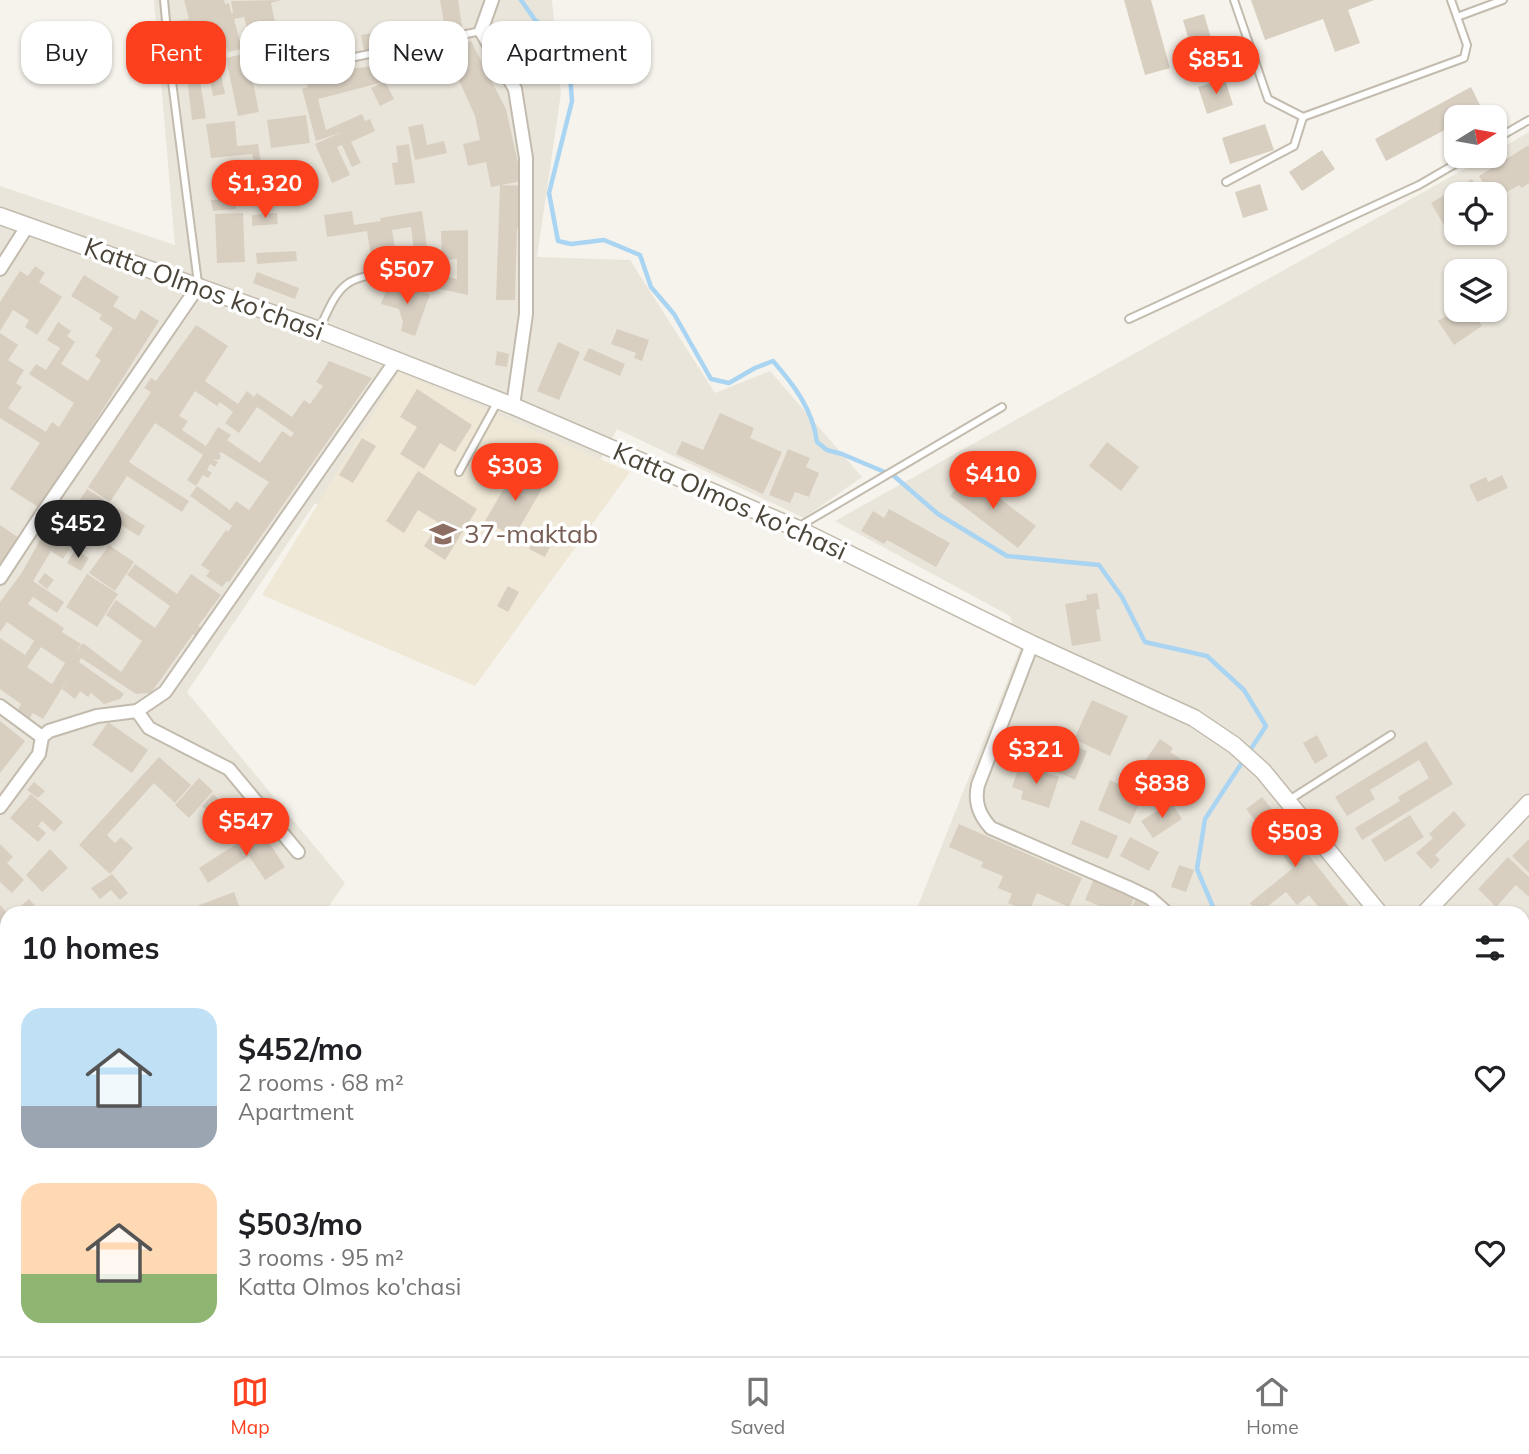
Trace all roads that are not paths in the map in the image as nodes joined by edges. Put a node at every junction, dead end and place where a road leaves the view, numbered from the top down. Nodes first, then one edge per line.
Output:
1 (164, 0) edge
2 (492, 0) edge
3 (1234, 0) edge
4 (1451, 0) edge
5 (1503, 0) edge
6 (1457, 17) junction
7 (481, 31) junction
8 (355, 57) edge
9 (1303, 117) junction
10 (1529, 120) edge
11 (1507, 133) edge
12 (1449, 168) edge
13 (1226, 181) dead end
14 (0, 216) edge
15 (28, 225) junction
16 (0, 269) edge
17 (395, 272) dead end
18 (199, 285) junction
19 (1129, 319) dead end
20 (319, 330) junction
21 (397, 359) junction
22 (506, 403) junction
23 (1002, 407) dead end
24 (459, 472) dead end
25 (796, 528) junction
26 (0, 578) edge
27 (1032, 644) junction
28 (0, 706) edge
29 (137, 712) junction
30 (1391, 735) dead end
31 (42, 737) junction
32 (1288, 801) junction
33 (1529, 803) edge
34 (0, 807) edge
35 (298, 852) dead end
36 (1159, 906) edge
37 (1373, 906) edge
38 (1432, 906) edge

1 - 18 lane
2 - 7 street
3 - 9 lane
4 - 6 lane
5 - 6 lane
6 - 9 lane
7 - 8 lane
7 - 22 street
9 - 13 lane
10 - 11 lane
12 - 19 lane
14 - 15 street, Katta Olmos ko'chasi
15 - 16 street
15 - 18 street, Katta Olmos ko'chasi
17 - 20 lane
18 - 20 street, Katta Olmos ko'chasi
18 - 26 street
20 - 21 street, Katta Olmos ko'chasi
21 - 22 street, Katta Olmos ko'chasi
21 - 29 street
22 - 24 lane
22 - 25 street, Katta Olmos ko'chasi
23 - 25 lane
25 - 27 street, Katta Olmos ko'chasi
27 - 32 street, Katta Olmos ko'chasi
27 - 36 street
28 - 31 street
29 - 31 street
29 - 35 street
30 - 32 lane
31 - 34 street
32 - 37 street, Katta Olmos ko'chasi
33 - 38 street

